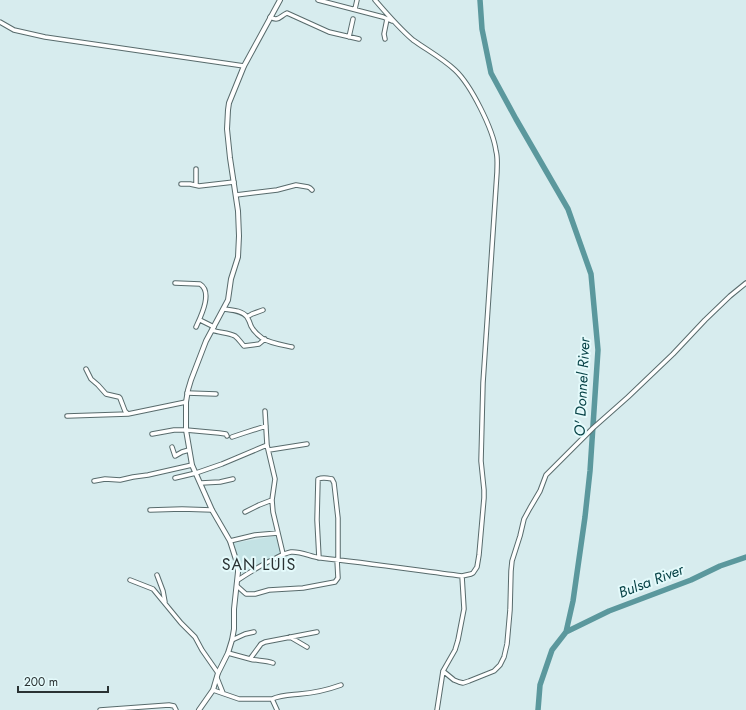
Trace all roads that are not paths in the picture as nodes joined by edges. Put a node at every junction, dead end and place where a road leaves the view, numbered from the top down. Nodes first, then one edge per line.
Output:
1 (318, 0) edge
2 (357, 0) edge
3 (375, 0) edge
4 (280, 1) edge
5 (332, 2) edge
6 (355, 9) junction
7 (270, 18) junction
8 (353, 19) dead end
9 (387, 19) junction
10 (393, 21) junction
11 (0, 22) edge
12 (349, 37) junction
13 (360, 39) dead end
14 (385, 39) dead end
15 (244, 66) junction
16 (196, 169) dead end
17 (234, 182) junction
18 (181, 184) dead end
19 (196, 185) junction
20 (312, 190) dead end
21 (236, 195) junction
22 (175, 283) dead end
23 (746, 283) edge
24 (224, 308) junction
25 (263, 310) dead end
26 (247, 317) junction
27 (200, 320) junction
28 (196, 327) dead end
29 (213, 328) junction
30 (265, 339) junction
31 (292, 347) dead end
32 (86, 370) dead end
33 (187, 393) junction
34 (216, 394) dead end
35 (186, 402) junction
36 (265, 411) dead end
37 (128, 414) junction
38 (67, 416) dead end
39 (266, 426) junction
40 (186, 430) junction
41 (152, 434) dead end
42 (227, 436) dead end
43 (232, 437) dead end
44 (267, 444) junction
45 (307, 444) dead end
46 (172, 447) dead end
47 (189, 450) junction
48 (269, 450) junction
49 (192, 465) junction
50 (196, 473) junction
51 (175, 478) dead end
52 (233, 479) dead end
53 (94, 480) dead end
54 (201, 483) junction
55 (272, 500) junction
56 (150, 510) dead end
57 (212, 510) junction
58 (245, 512) dead end
59 (278, 533) junction
60 (230, 541) junction
61 (283, 554) junction
62 (318, 558) junction
63 (338, 559) junction
64 (157, 575) dead end
65 (462, 576) junction
66 (130, 580) dead end
67 (238, 580) junction
68 (237, 586) junction
69 (165, 603) junction
70 (254, 632) dead end
71 (317, 632) dead end
72 (290, 637) junction
73 (232, 640) junction
74 (307, 647) dead end
75 (228, 653) junction
76 (250, 659) junction
77 (272, 663) dead end
78 (442, 671) junction
79 (218, 673) junction
80 (217, 678) junction
81 (341, 686) dead end
82 (213, 690) junction
83 (223, 693) junction
84 (272, 699) junction
85 (100, 710) edge
86 (176, 710) edge
87 (199, 710) edge
88 (277, 710) edge
89 (437, 710) edge

1 - 5 street
2 - 6 street
3 - 10 street
4 - 7 street
5 - 6 street
6 - 9 street
7 - 12 street
7 - 15 street
8 - 12 street
9 - 10 street
9 - 14 street
10 - 65 street
11 - 15 street
12 - 13 street
15 - 17 street
16 - 19 street
17 - 19 street
17 - 21 street
18 - 19 street
20 - 21 street
21 - 24 street
22 - 27 street
23 - 78 street
24 - 26 street
24 - 29 street
25 - 26 street
26 - 30 street
27 - 28 street
27 - 29 street
29 - 30 street
29 - 33 street
30 - 31 street
32 - 37 street
33 - 34 street
33 - 35 street
35 - 37 street
35 - 40 street
36 - 39 street
37 - 38 street
39 - 43 street
39 - 44 street
40 - 41 street
40 - 42 street
40 - 47 street
44 - 48 street
44 - 50 street
45 - 48 street
46 - 47 street
47 - 49 street
48 - 55 street
49 - 50 street
49 - 53 street
50 - 51 street
50 - 54 street
52 - 54 street
54 - 57 street
55 - 58 street
55 - 59 street
56 - 57 street
57 - 60 street
59 - 60 street
59 - 61 street
60 - 67 street
61 - 62 street
61 - 67 street
62 - 63 street
62 - 63 street
63 - 65 street
63 - 68 street
64 - 69 street
65 - 78 street
66 - 69 street
67 - 68 street
68 - 73 street
69 - 79 street
70 - 73 street
71 - 72 street
72 - 74 street
72 - 76 street
73 - 75 street
75 - 76 street
75 - 79 street
76 - 77 street
78 - 89 street
79 - 80 street
80 - 82 street
80 - 83 street
81 - 84 street
82 - 83 street
82 - 87 street
83 - 84 street
84 - 88 street
85 - 86 street

